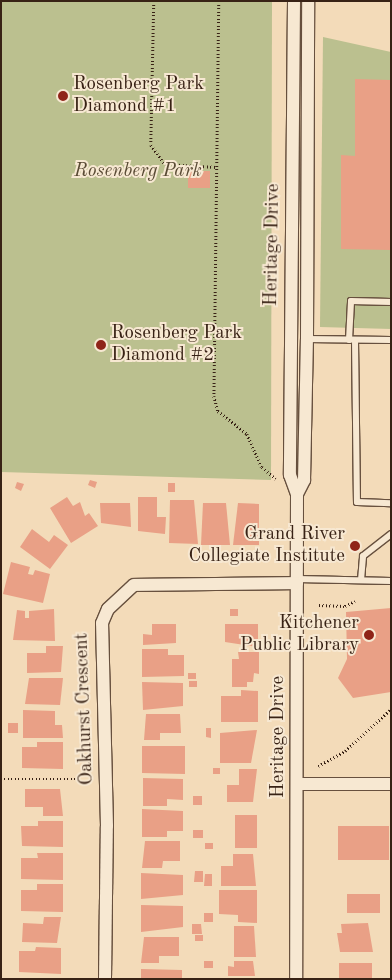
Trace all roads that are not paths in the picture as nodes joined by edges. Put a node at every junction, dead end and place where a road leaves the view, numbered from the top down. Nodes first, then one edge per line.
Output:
1 (294, 1) edge
2 (308, 1) edge
3 (299, 151) junction
4 (391, 302) edge
5 (308, 339) junction
6 (291, 340) junction
7 (352, 340) junction
8 (391, 340) edge
9 (297, 494) junction
10 (391, 503) edge
11 (391, 534) edge
12 (361, 580) junction
13 (297, 581) junction
14 (391, 581) edge
15 (298, 784) junction
16 (391, 784) edge
17 (105, 979) edge
18 (296, 979) edge

1 - 3 street, Heritage Drive
2 - 3 street, Heritage Drive
3 - 5 street, Heritage Drive
3 - 6 street, Heritage Drive
4 - 7 lane
5 - 6 street
5 - 7 lane
5 - 9 street, Heritage Drive
6 - 9 street, Heritage Drive
7 - 8 lane
7 - 10 lane
9 - 13 street, Heritage Drive
11 - 12 lane
12 - 13 lane
12 - 14 lane
13 - 15 street, Heritage Drive
13 - 17 street, Oakhurst Crescent
15 - 16 street
15 - 18 street, Heritage Drive

